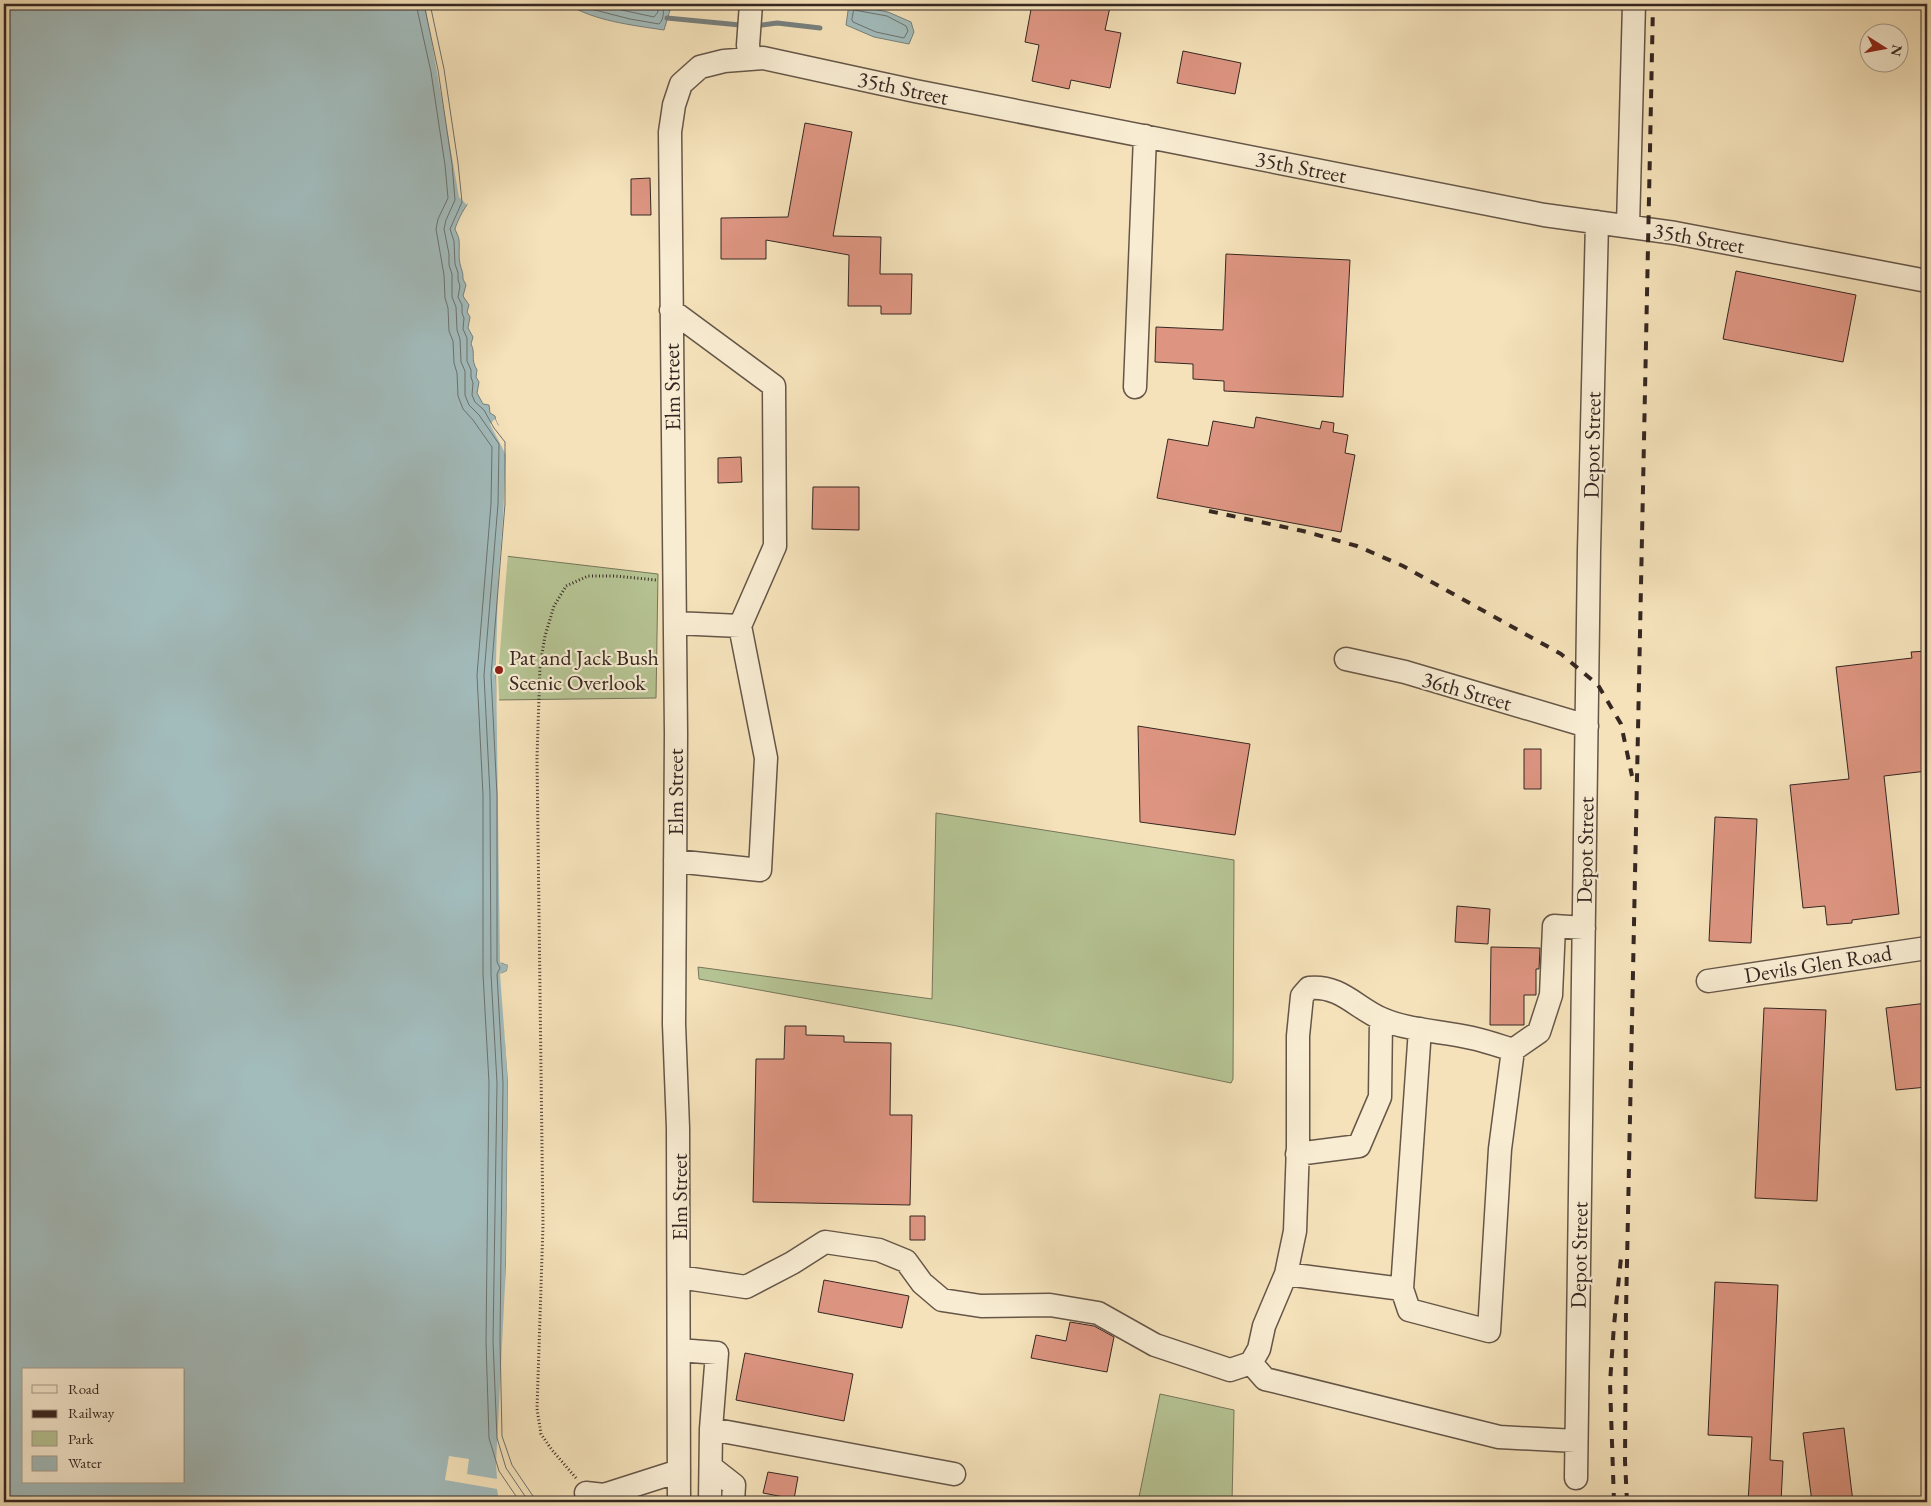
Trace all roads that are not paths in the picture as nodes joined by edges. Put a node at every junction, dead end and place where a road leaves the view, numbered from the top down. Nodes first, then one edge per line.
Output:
1 (751, 4) edge
2 (1634, 4) edge
3 (750, 59) junction
4 (681, 84) joint
5 (1144, 136) junction
6 (1597, 222) junction
7 (1628, 226) junction
8 (1927, 282) edge
9 (671, 310) junction
10 (1134, 386) dead end
11 (675, 623) junction
12 (740, 626) junction
13 (1346, 659) dead end
14 (1587, 726) junction
15 (675, 861) junction
16 (1584, 928) junction
17 (1927, 948) edge
18 (1708, 981) dead end
19 (1381, 1019) junction
20 (1420, 1029) junction
21 (1513, 1050) junction
22 (1298, 1154) junction
23 (1286, 1274) junction
24 (679, 1277) junction
25 (1402, 1289) junction
26 (679, 1350) junction
27 (1251, 1363) junction
28 (712, 1429) junction
29 (1576, 1441) junction
30 (711, 1467) junction
31 (679, 1471) junction
32 (954, 1474) dead end
33 (1576, 1478) dead end
34 (586, 1493) road end
35 (679, 1502) edge
36 (710, 1502) edge
37 (733, 1502) edge

1 - 3 street
2 - 7 street
3 - 4 street, 35th Street
3 - 5 street, 35th Street
4 - 9 street, Elm Street
5 - 6 street, 35th Street
5 - 10 street
6 - 7 street, 35th Street
6 - 14 street, Depot Street
7 - 8 street, 35th Street
9 - 11 street, Elm Street
9 - 12 street
11 - 12 street
11 - 15 street, Elm Street
12 - 15 street
13 - 14 street, 36th Street
14 - 16 street, Depot Street
15 - 24 street, Elm Street
16 - 21 street
16 - 29 street, Depot Street
17 - 18 street, Devils Glen Road
19 - 20 street
19 - 22 street
19 - 22 street
20 - 21 street
20 - 25 street
21 - 25 street
22 - 23 street
23 - 25 street
23 - 27 street
24 - 26 street, Elm Street
24 - 27 street
26 - 28 street
26 - 31 street, Elm Street
27 - 29 street
28 - 30 street
28 - 32 street
29 - 33 street, Depot Street
30 - 36 street
30 - 37 street
31 - 34 street
31 - 35 street, Elm Street

